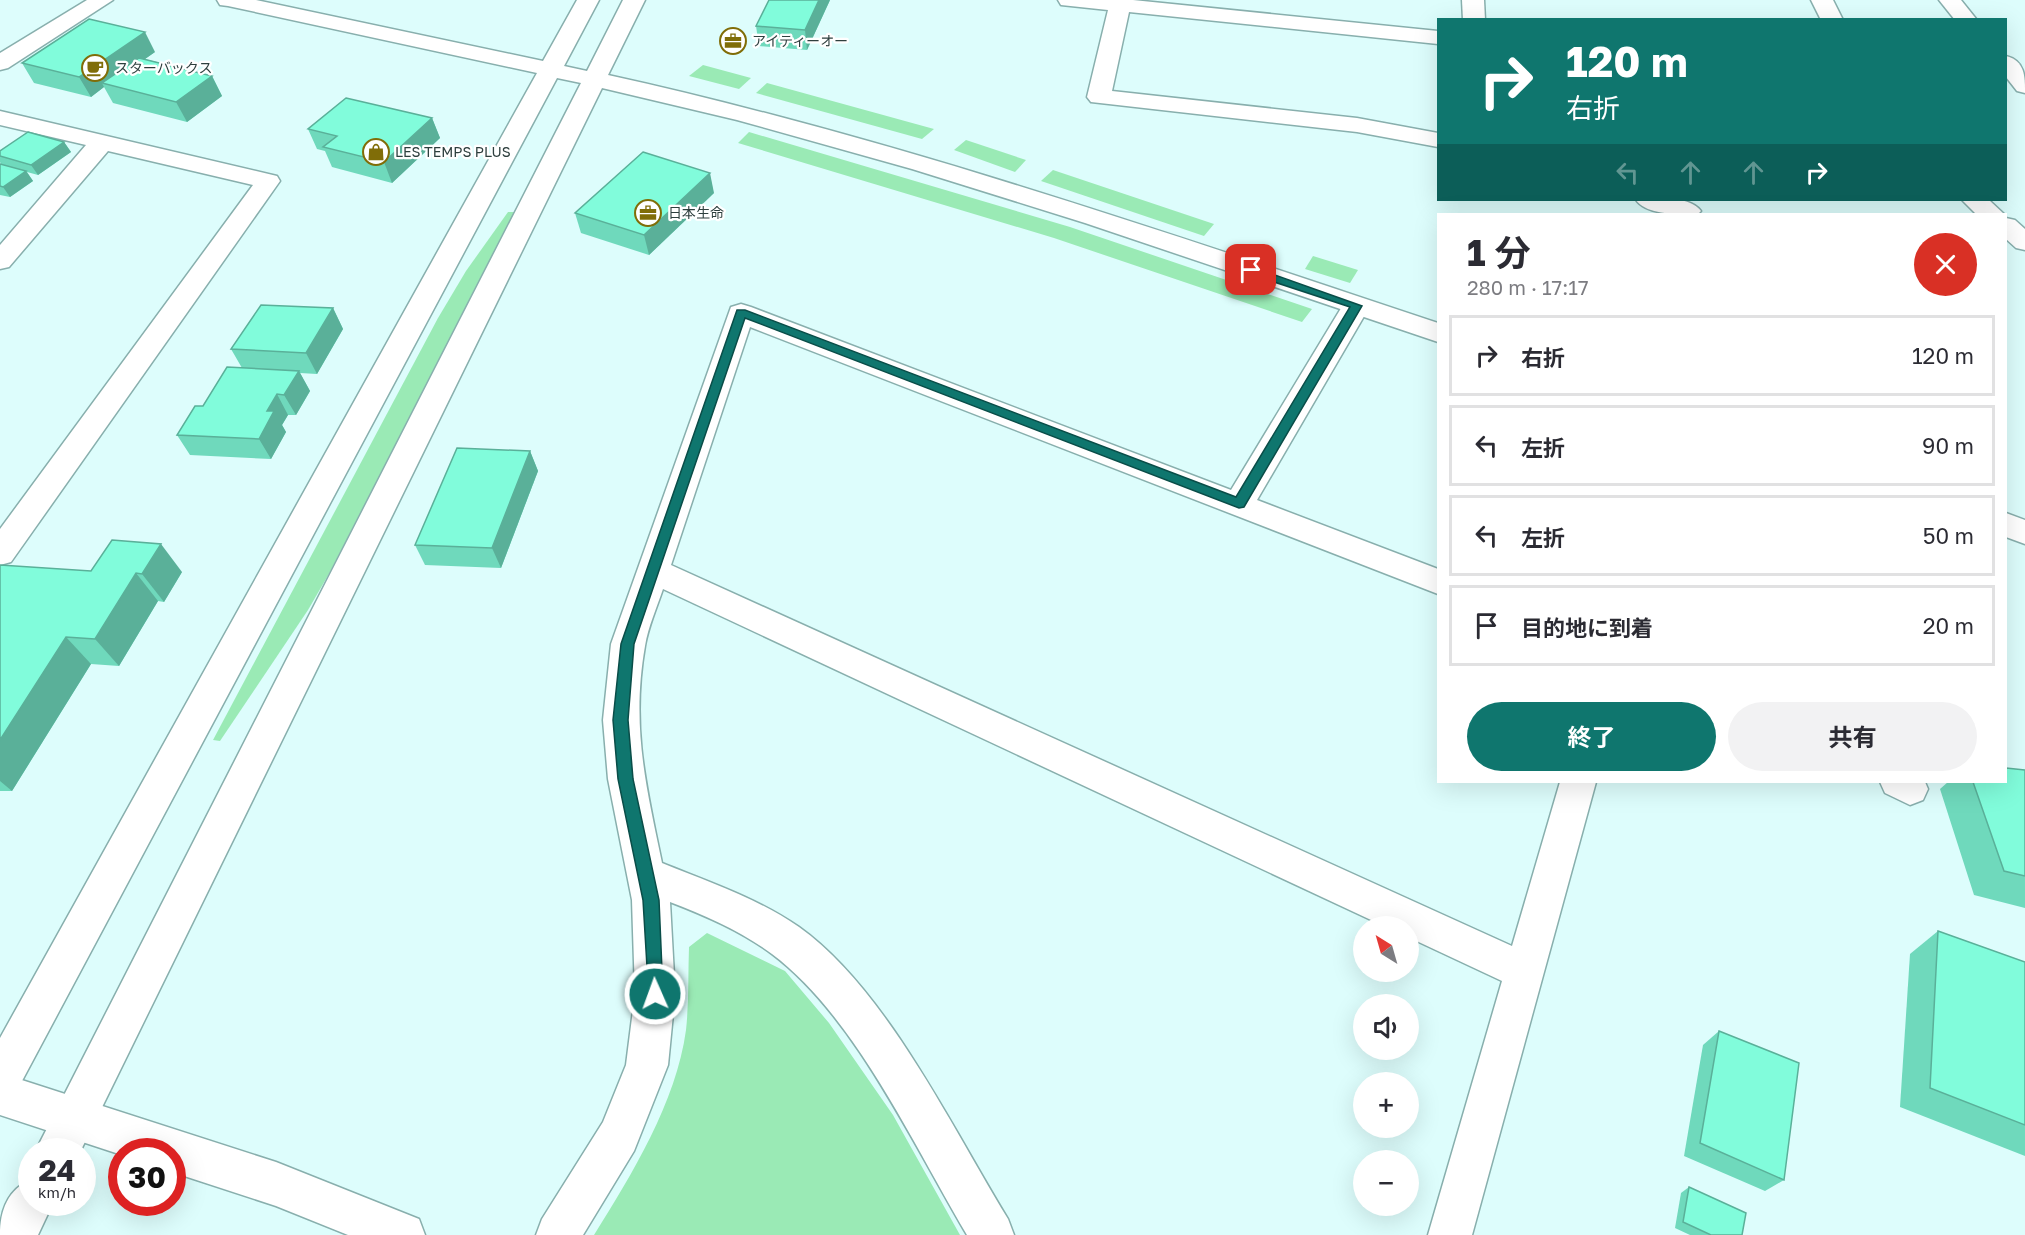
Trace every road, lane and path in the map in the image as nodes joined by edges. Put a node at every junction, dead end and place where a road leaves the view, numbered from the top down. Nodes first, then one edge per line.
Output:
1 (102, 0) edge
2 (228, 0) edge
3 (588, 0) edge
4 (634, 0) edge
5 (1069, 0) edge
6 (1300, 0) edge
7 (1473, 0) edge
8 (1822, 0) edge
9 (1950, 0) edge
10 (1120, 2) edge
11 (1474, 18) edge
12 (1831, 18) edge
13 (1965, 18) edge
14 (1297, 22) junction
15 (1437, 37) edge
16 (0, 63) edge
17 (2007, 64) edge
18 (552, 68) junction
19 (594, 78) junction
20 (2025, 86) edge
21 (0, 118) edge
22 (1437, 140) edge
23 (102, 142) junction
24 (1654, 201) edge
25 (1976, 201) edge
26 (1688, 208) edge
27 (1989, 213) edge
28 (2007, 227) edge
29 (2025, 242) edge
30 (0, 261) edge
31 (1356, 306) junction
32 (1437, 333) edge
33 (1239, 503) junction
34 (2007, 525) edge
35 (2025, 532) edge
36 (0, 553) edge
37 (652, 570) junction
38 (1437, 582) edge
39 (1578, 783) edge
40 (645, 874) junction
41 (1525, 972) junction
42 (0, 1079) edge
43 (0, 1094) edge
44 (65, 1136) edge
45 (24, 1216) edge
46 (14, 1235) edge
47 (403, 1235) edge
48 (558, 1235) edge
49 (992, 1235) edge
50 (1450, 1235) edge

1 - 16 street
2 - 18 street
3 - 18 street
4 - 19 street
5 - 10 street
6 - 14 street
7 - 11 street
8 - 12 street
9 - 13 street
10 - 14 street
10 - 22 street
14 - 15 street
17 - 20 street
18 - 19 street
18 - 42 street
19 - 31 street
19 - 44 street
21 - 23 street
23 - 30 street
23 - 36 street
24 - 26 street
25 - 27 street
28 - 29 street
31 - 32 street
31 - 33 street
33 - 37 street
33 - 38 street
34 - 35 street
37 - 40 street
37 - 41 street
39 - 41 street
40 - 48 street
40 - 49 street
41 - 50 street
43 - 44 street
44 - 47 street
45 - 46 street

